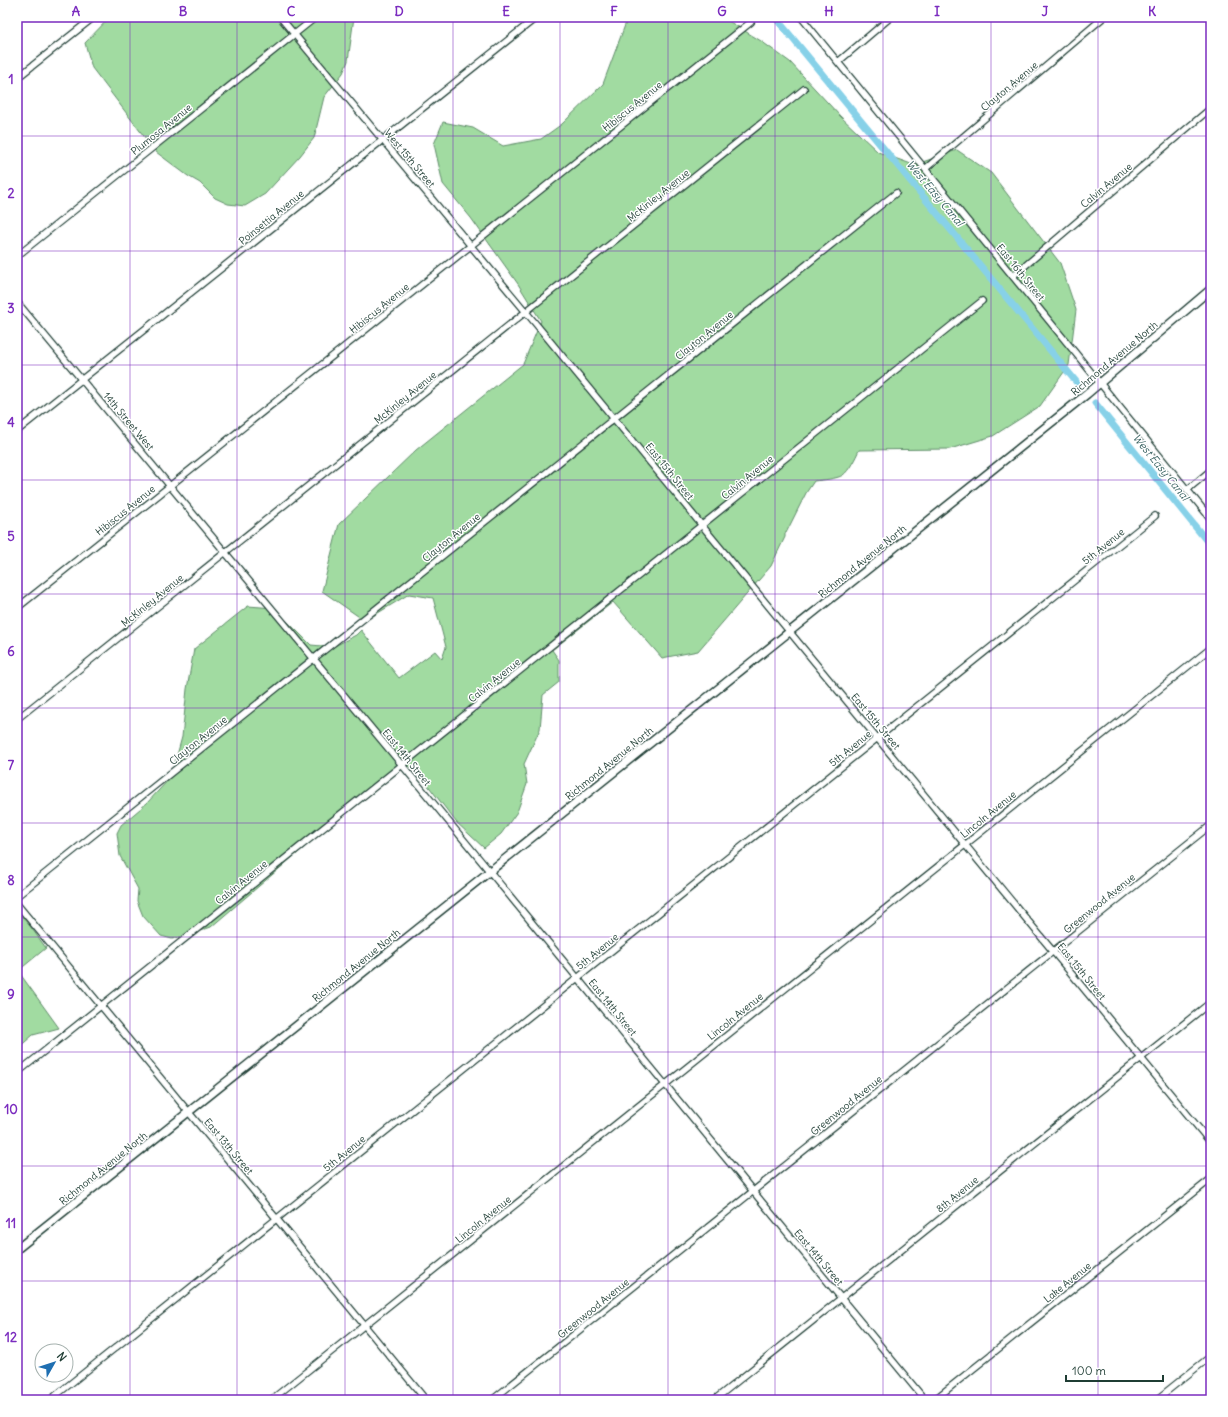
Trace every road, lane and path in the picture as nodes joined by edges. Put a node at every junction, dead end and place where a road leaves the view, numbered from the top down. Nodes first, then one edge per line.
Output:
1 (94, 17) edge
2 (280, 17) edge
3 (316, 17) edge
4 (537, 17) edge
5 (801, 17) edge
6 (891, 17) edge
7 (1104, 17) edge
8 (751, 22) dead end
9 (294, 34) junction
10 (838, 62) junction
11 (17, 78) edge
12 (804, 89) dead end
13 (1211, 108) edge
14 (383, 140) junction
15 (925, 169) junction
16 (896, 193) dead end
17 (472, 246) junction
18 (17, 256) edge
19 (1013, 276) junction
20 (1211, 289) edge
21 (982, 301) dead end
22 (17, 302) edge
23 (526, 312) junction
24 (82, 380) junction
25 (1100, 383) junction
26 (614, 418) junction
27 (17, 431) edge
28 (1211, 470) edge
29 (171, 485) junction
30 (1187, 490) junction
31 (1155, 516) dead end
32 (1211, 519) edge
33 (702, 525) junction
34 (226, 552) junction
35 (17, 608) edge
36 (790, 632) junction
37 (1211, 648) edge
38 (314, 659) junction
39 (17, 719) edge
40 (878, 738) junction
41 (402, 765) junction
42 (1211, 825) edge
43 (965, 845) junction
44 (489, 872) junction
45 (17, 896) edge
46 (17, 904) edge
47 (1054, 951) junction
48 (577, 978) junction
49 (1211, 1002) edge
50 (101, 1005) junction
51 (1141, 1058) junction
52 (17, 1073) edge
53 (665, 1084) junction
54 (189, 1112) junction
55 (1211, 1143) edge
56 (1211, 1179) edge
57 (753, 1192) junction
58 (277, 1218) junction
59 (17, 1249) edge
60 (841, 1298) junction
61 (365, 1325) junction
62 (1211, 1356) edge
63 (50, 1400) edge
64 (271, 1400) edge
65 (426, 1400) edge
66 (492, 1400) edge
67 (714, 1400) edge
68 (925, 1400) edge
69 (934, 1400) edge
70 (1156, 1400) edge

1 - 11 street
2 - 9 street, West 15th Street
3 - 9 street, Plumosa Avenue
4 - 14 street, Poinsettia Avenue
5 - 10 street, East 16th Street
6 - 10 street
7 - 15 street, Clayton Avenue
8 - 17 street, Hibiscus Avenue
9 - 14 street, West 15th Street
9 - 18 street, Plumosa Avenue
10 - 15 street, East 16th Street
12 - 23 street, McKinley Avenue
13 - 19 street, Calvin Avenue
14 - 17 street, West 15th Street
14 - 24 street, Poinsettia Avenue
15 - 19 street, East 16th Street
16 - 26 street, Clayton Avenue
17 - 23 street, West 15th Street
17 - 29 street, Hibiscus Avenue
19 - 25 street, East 16th Street
20 - 25 street, Richmond Avenue North
21 - 33 street, Calvin Avenue
22 - 24 street, 14th Street West
23 - 26 street, East 15th Street
23 - 34 street, McKinley Avenue
24 - 27 street, Poinsettia Avenue
24 - 29 street, 14th Street West
25 - 30 street, East 16th Street
25 - 36 street, Richmond Avenue North
26 - 33 street, East 15th Street
26 - 38 street, Clayton Avenue
28 - 30 street
29 - 34 street, 14th Street West
29 - 35 street, Hibiscus Avenue
30 - 32 street, East 16th Street
31 - 40 street, 5th Avenue
33 - 36 street, East 15th Street
33 - 41 street, Calvin Avenue
34 - 38 street, East 14th Street
34 - 39 street, McKinley Avenue
36 - 40 street, East 15th Street
36 - 44 street, Richmond Avenue North
37 - 43 street, Lincoln Avenue
38 - 41 street, East 14th Street
38 - 45 street, Clayton Avenue
40 - 43 street, East 15th Street
40 - 48 street, 5th Avenue
41 - 44 street, East 14th Street
41 - 50 street, Calvin Avenue
42 - 47 street, Greenwood Avenue
43 - 47 street, East 15th Street
43 - 53 street, Lincoln Avenue
44 - 48 street, East 14th Street
44 - 54 street, Richmond Avenue North
46 - 50 street, East 13th Street
47 - 51 street, East 15th Street
47 - 57 street, Greenwood Avenue
48 - 53 street, East 14th Street
48 - 58 street, 5th Avenue
49 - 51 street, 8th Avenue
50 - 52 street, Calvin Avenue
50 - 54 street, East 13th Street
51 - 55 street, East 15th Street
51 - 60 street, 8th Avenue
53 - 57 street, East 14th Street
53 - 61 street, Lincoln Avenue
54 - 58 street, East 13th Street
54 - 59 street, Richmond Avenue North
56 - 69 street, Lake Avenue
57 - 60 street, East 14th Street
57 - 66 street, Greenwood Avenue
58 - 61 street, East 13th Street
58 - 63 street, 5th Avenue
60 - 67 street, 8th Avenue
60 - 68 street, East 14th Street
61 - 64 street, Lincoln Avenue
61 - 65 street, East 13th Street
62 - 70 street

